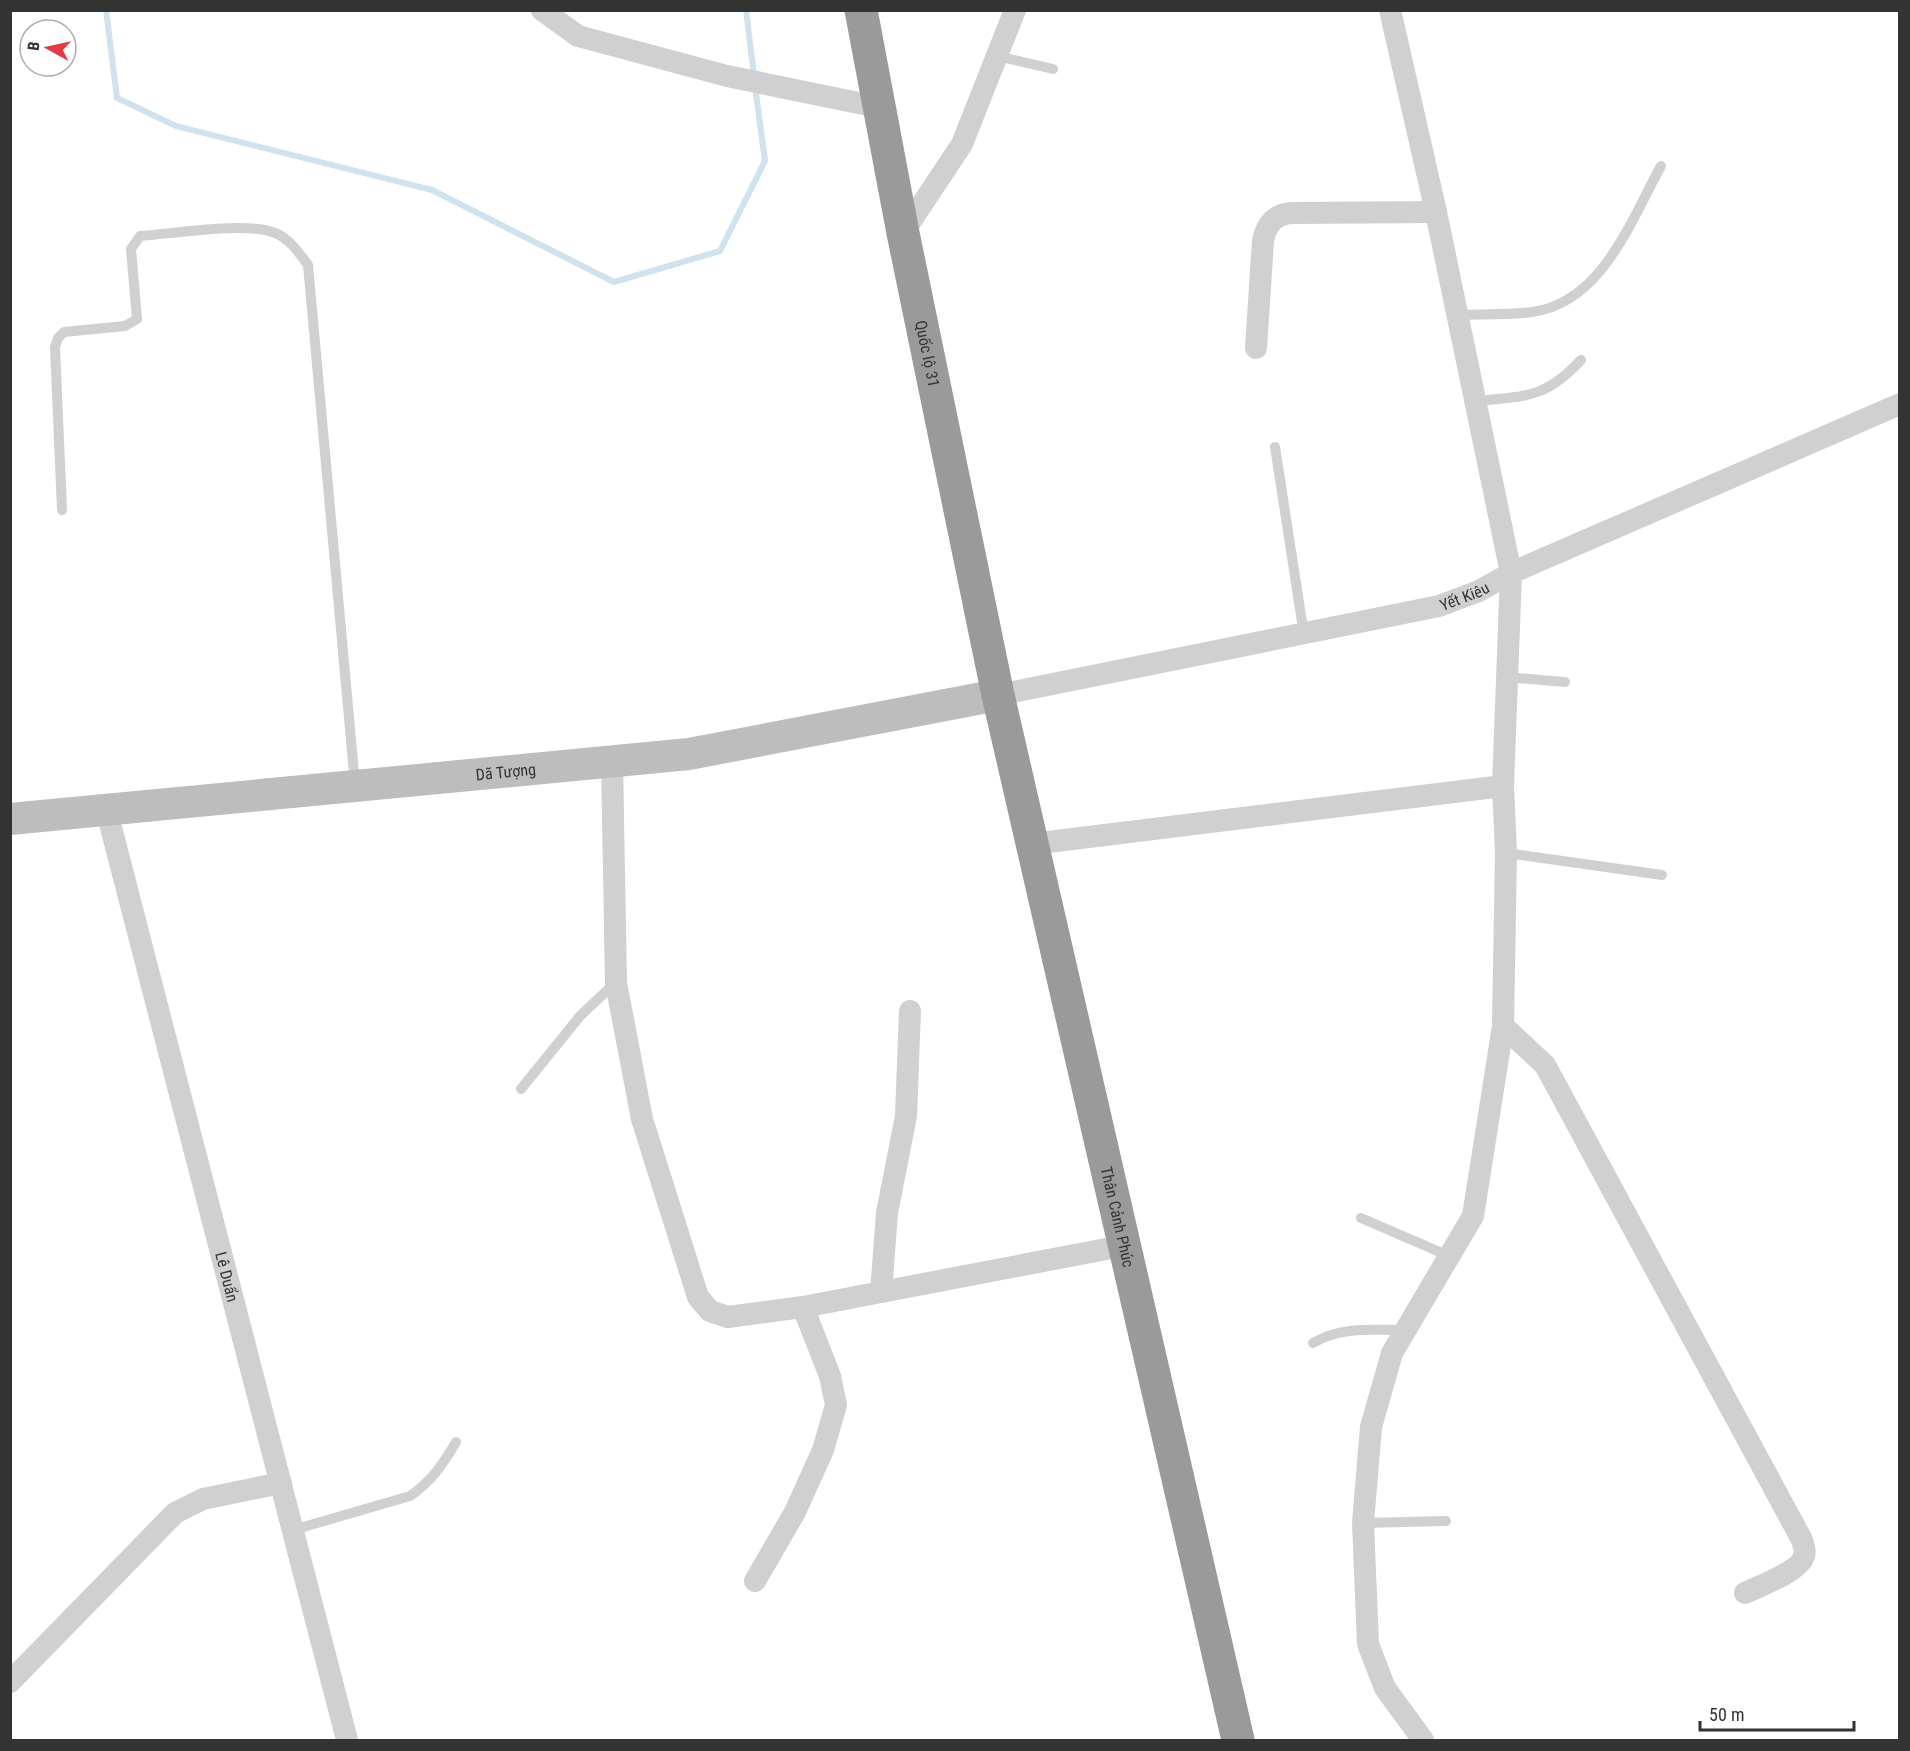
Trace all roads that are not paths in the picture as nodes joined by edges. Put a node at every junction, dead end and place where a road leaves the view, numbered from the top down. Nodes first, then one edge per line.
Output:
1 (542, 10) edge
2 (861, 10) edge
3 (1015, 10) edge
4 (1390, 10) edge
5 (997, 56) junction
6 (1053, 69) dead end
7 (878, 107) junction
8 (1661, 166) dead end
9 (1436, 212) junction
10 (903, 233) junction
11 (1458, 315) junction
12 (1256, 348) dead end
13 (1581, 360) dead end
14 (1476, 401) junction
15 (1899, 404) edge
16 (1275, 447) dead end
17 (62, 510) dead end
18 (1511, 573) junction
19 (1304, 635) junction
20 (1506, 677) junction
21 (1565, 682) dead end
22 (998, 695) junction
23 (612, 761) junction
24 (1503, 786) junction
25 (355, 787) junction
26 (108, 812) junction
27 (10, 819) edge
28 (1032, 844) junction
29 (1506, 853) junction
30 (1662, 876) dead end
31 (616, 983) junction
32 (910, 1011) dead end
33 (1503, 1026) junction
34 (521, 1089) dead end
35 (1361, 1218) dead end
36 (1122, 1246) junction
37 (1449, 1256) junction
38 (881, 1292) junction
39 (803, 1307) junction
40 (1406, 1330) junction
41 (1313, 1343) dead end
42 (456, 1442) dead end
43 (281, 1483) junction
44 (1446, 1521) dead end
45 (1363, 1523) junction
46 (293, 1530) junction
47 (756, 1581) dead end
48 (1745, 1593) dead end
49 (10, 1682) edge
50 (347, 1740) edge
51 (1238, 1740) edge
52 (1422, 1740) edge

1 - 7 street
2 - 7 highway, Quốc lộ 31
3 - 5 street
4 - 9 street
5 - 6 lane
5 - 10 street
7 - 10 highway, Quốc lộ 31
8 - 11 lane
9 - 11 street
9 - 12 street
10 - 22 highway, Quốc lộ 31
11 - 14 street
13 - 14 lane
14 - 18 street
15 - 18 street, Yết Kiêu
16 - 19 lane
17 - 25 lane
18 - 19 street, Yết Kiêu
18 - 20 street
19 - 22 street, Yết Kiêu
20 - 21 lane
20 - 24 street
22 - 23 street, Dã Tượng
22 - 28 highway, Thân Cảnh Phúc
23 - 25 street, Dã Tượng
23 - 31 street
24 - 28 street
24 - 29 street
25 - 26 street, Dã Tượng
26 - 27 street, Dã Tượng
26 - 43 street, Lê Duẩn
28 - 36 highway, Thân Cảnh Phúc
29 - 30 lane
29 - 33 street
31 - 34 lane
31 - 39 street
32 - 38 street
33 - 37 street
33 - 48 street
35 - 37 lane
36 - 38 street
36 - 51 highway, Thân Cảnh Phúc
37 - 40 street
38 - 39 street
39 - 47 street
40 - 41 lane
40 - 45 street
42 - 46 lane
43 - 46 street, Lê Duẩn
43 - 49 street
44 - 45 lane
45 - 52 street
46 - 50 street, Lê Duẩn

